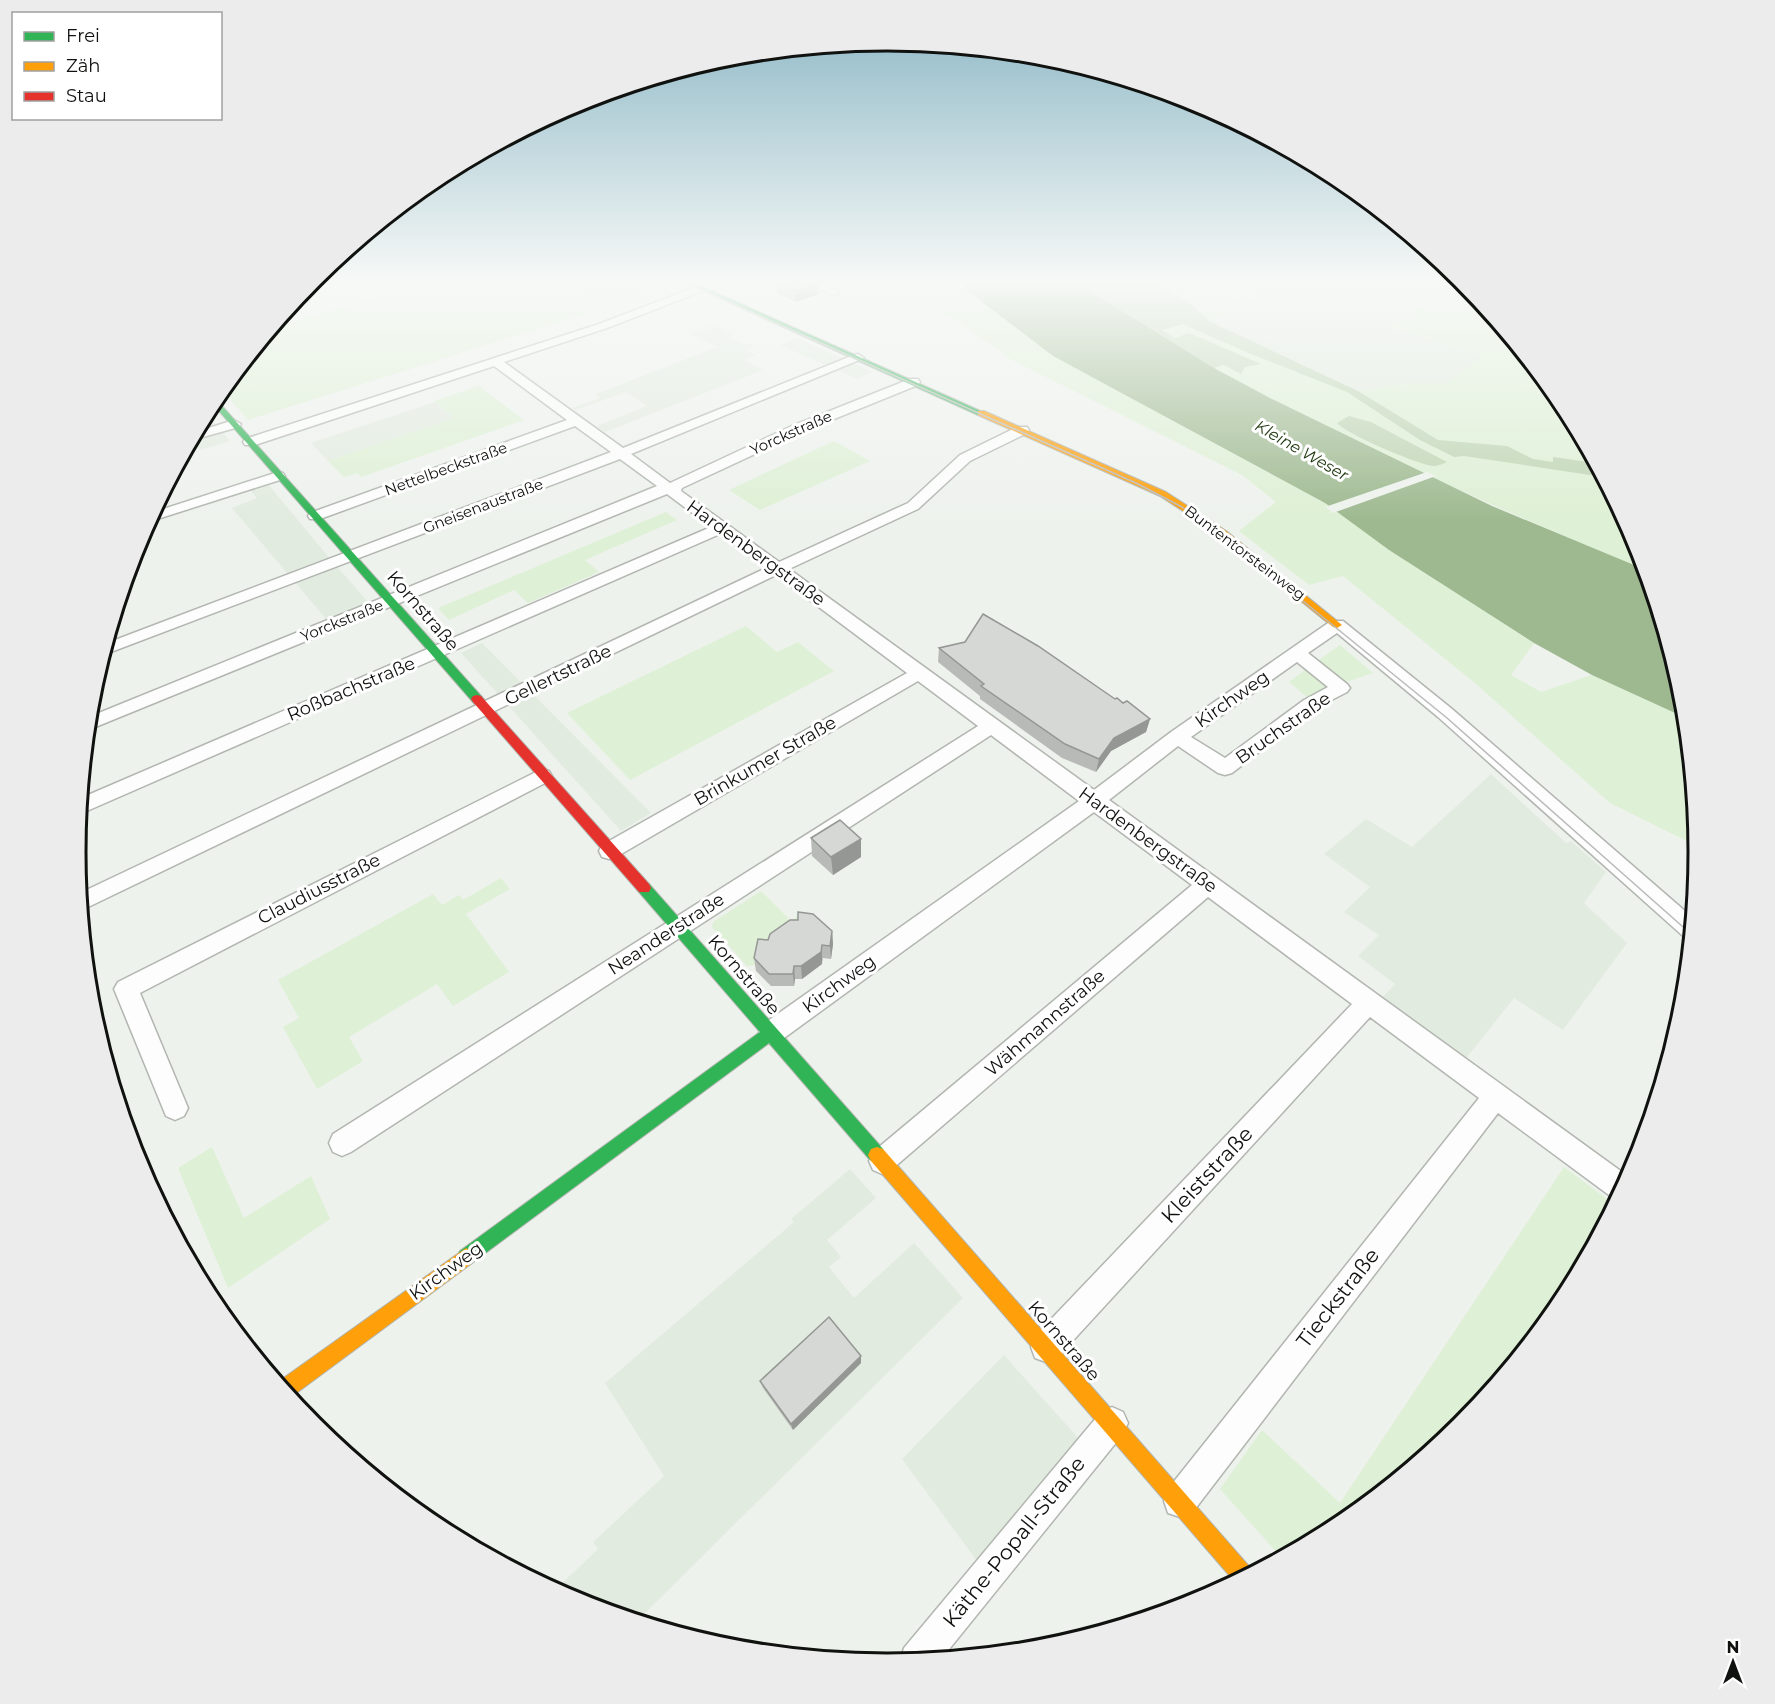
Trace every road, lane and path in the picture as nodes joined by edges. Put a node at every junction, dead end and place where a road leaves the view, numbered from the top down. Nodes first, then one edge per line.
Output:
1 (496, 362) edge
2 (494, 363) edge
3 (847, 363) edge
4 (869, 363) edge
5 (914, 382) junction
6 (221, 408) edge
7 (576, 422) junction
8 (234, 424) junction
9 (1022, 430) junction
10 (205, 434) edge
11 (250, 442) junction
12 (622, 453) junction
13 (278, 476) junction
14 (668, 492) junction
15 (161, 514) edge
16 (315, 516) junction
17 (721, 528) junction
18 (351, 556) junction
19 (778, 568) junction
20 (389, 602) junction
21 (1337, 625) junction
22 (114, 647) edge
23 (435, 653) junction
24 (1297, 653) junction
25 (921, 672) junction
26 (485, 709) junction
27 (98, 719) edge
28 (990, 726) junction
29 (1178, 737) junction
30 (542, 776) junction
31 (1094, 801) junction
32 (88, 804) edge
33 (609, 851) junction
34 (1208, 884) junction
35 (88, 899) edge
36 (1685, 925) edge
37 (678, 927) junction
38 (1369, 1002) junction
39 (771, 1033) junction
40 (1496, 1096) junction
41 (175, 1108) dead end
42 (342, 1143) dead end
43 (882, 1161) junction
44 (1616, 1184) edge
45 (1046, 1347) junction
46 (290, 1385) edge
47 (1112, 1423) junction
48 (1180, 1501) junction
49 (1240, 1571) edge
50 (924, 1652) edge

1 - 7 street, Hardenbergstraße
2 - 11 street
3 - 12 street, Gneisenaustraße
4 - 5 street, Buntentorsteinweg
5 - 9 street, Buntentorsteinweg
5 - 14 street, Yorckstraße
6 - 8 street, Kornstraße
7 - 12 street, Hardenbergstraße
7 - 16 street, Nettelbeckstraße
8 - 10 street
8 - 11 street, Kornstraße
9 - 19 street, Gellertstraße
9 - 21 street, Buntentorsteinweg
11 - 13 street, Kornstraße
12 - 14 street, Hardenbergstraße
12 - 18 street, Gneisenaustraße
13 - 15 street
13 - 16 street, Kornstraße
14 - 17 street, Hardenbergstraße
14 - 20 street, Yorckstraße
16 - 18 street, Kornstraße
17 - 19 street, Hardenbergstraße
17 - 23 street, Roßbachstraße
18 - 20 street, Kornstraße
18 - 22 street, Gneisenaustraße
19 - 25 street, Hardenbergstraße
19 - 26 street, Gellertstraße
20 - 23 street, Kornstraße
20 - 27 street, Yorckstraße
21 - 24 street, Kirchweg
21 - 36 street, Buntentorsteinweg
23 - 26 street, Kornstraße
23 - 32 street, Roßbachstraße
24 - 29 street, Kirchweg
24 - 29 street, Bruchstraße
25 - 28 street, Hardenbergstraße
25 - 33 street, Brinkumer Straße
26 - 30 street, Kornstraße
26 - 35 street, Gellertstraße
28 - 31 street, Hardenbergstraße
28 - 37 street, Neanderstraße
29 - 31 street, Kirchweg
30 - 33 street, Kornstraße
30 - 41 street, Claudiusstraße
31 - 34 street, Hardenbergstraße
31 - 39 street, Kirchweg
33 - 37 street, Kornstraße
34 - 38 street, Hardenbergstraße
34 - 43 street, Wähmannstraße
37 - 39 street, Kornstraße
37 - 42 street, Neanderstraße
38 - 40 street, Hardenbergstraße
38 - 45 street, Kleiststraße
39 - 43 street, Kornstraße
39 - 46 street, Kirchweg
40 - 44 street, Hardenbergstraße
40 - 48 street, Tieckstraße
43 - 45 street, Kornstraße
45 - 47 street, Kornstraße
47 - 48 street, Kornstraße
47 - 50 street, Käthe-Popall-Straße
48 - 49 street, Kornstraße

